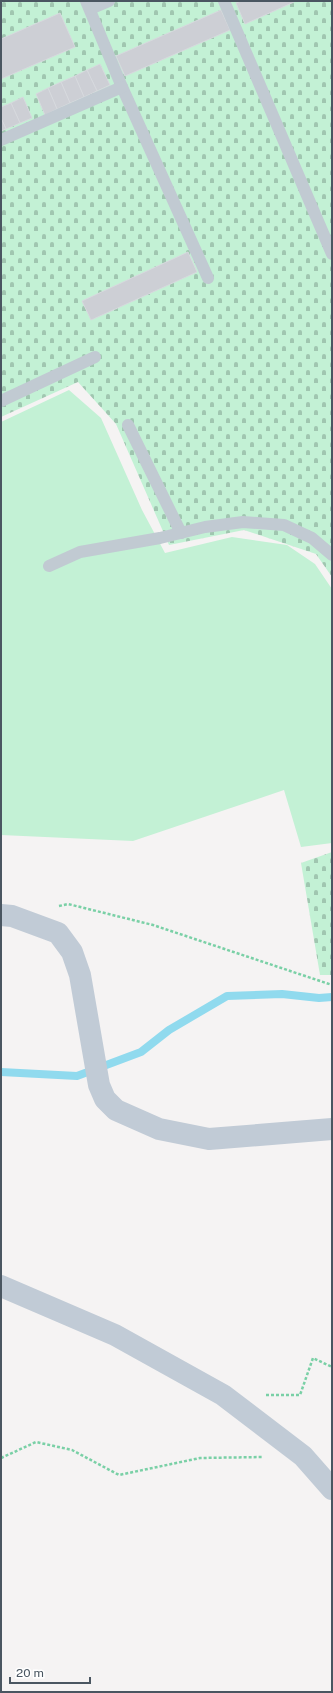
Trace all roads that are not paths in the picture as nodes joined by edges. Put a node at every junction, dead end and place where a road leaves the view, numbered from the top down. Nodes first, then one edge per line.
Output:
1 (109, 1) edge
2 (224, 1) edge
3 (88, 5) edge
4 (122, 87) junction
5 (1, 140) edge
6 (332, 254) edge
7 (208, 278) dead end
8 (95, 357) dead end
9 (1, 401) edge
10 (128, 425) dead end
11 (181, 533) junction
12 (332, 555) edge
13 (49, 566) dead end
14 (1, 915) edge
15 (332, 1129) edge
16 (1, 1286) edge
17 (332, 1489) edge

1 - 3 lane
2 - 6 lane
3 - 4 lane
4 - 5 lane
4 - 7 lane
8 - 9 lane
10 - 11 lane
11 - 12 lane
11 - 13 lane
14 - 15 main road
16 - 17 main road

